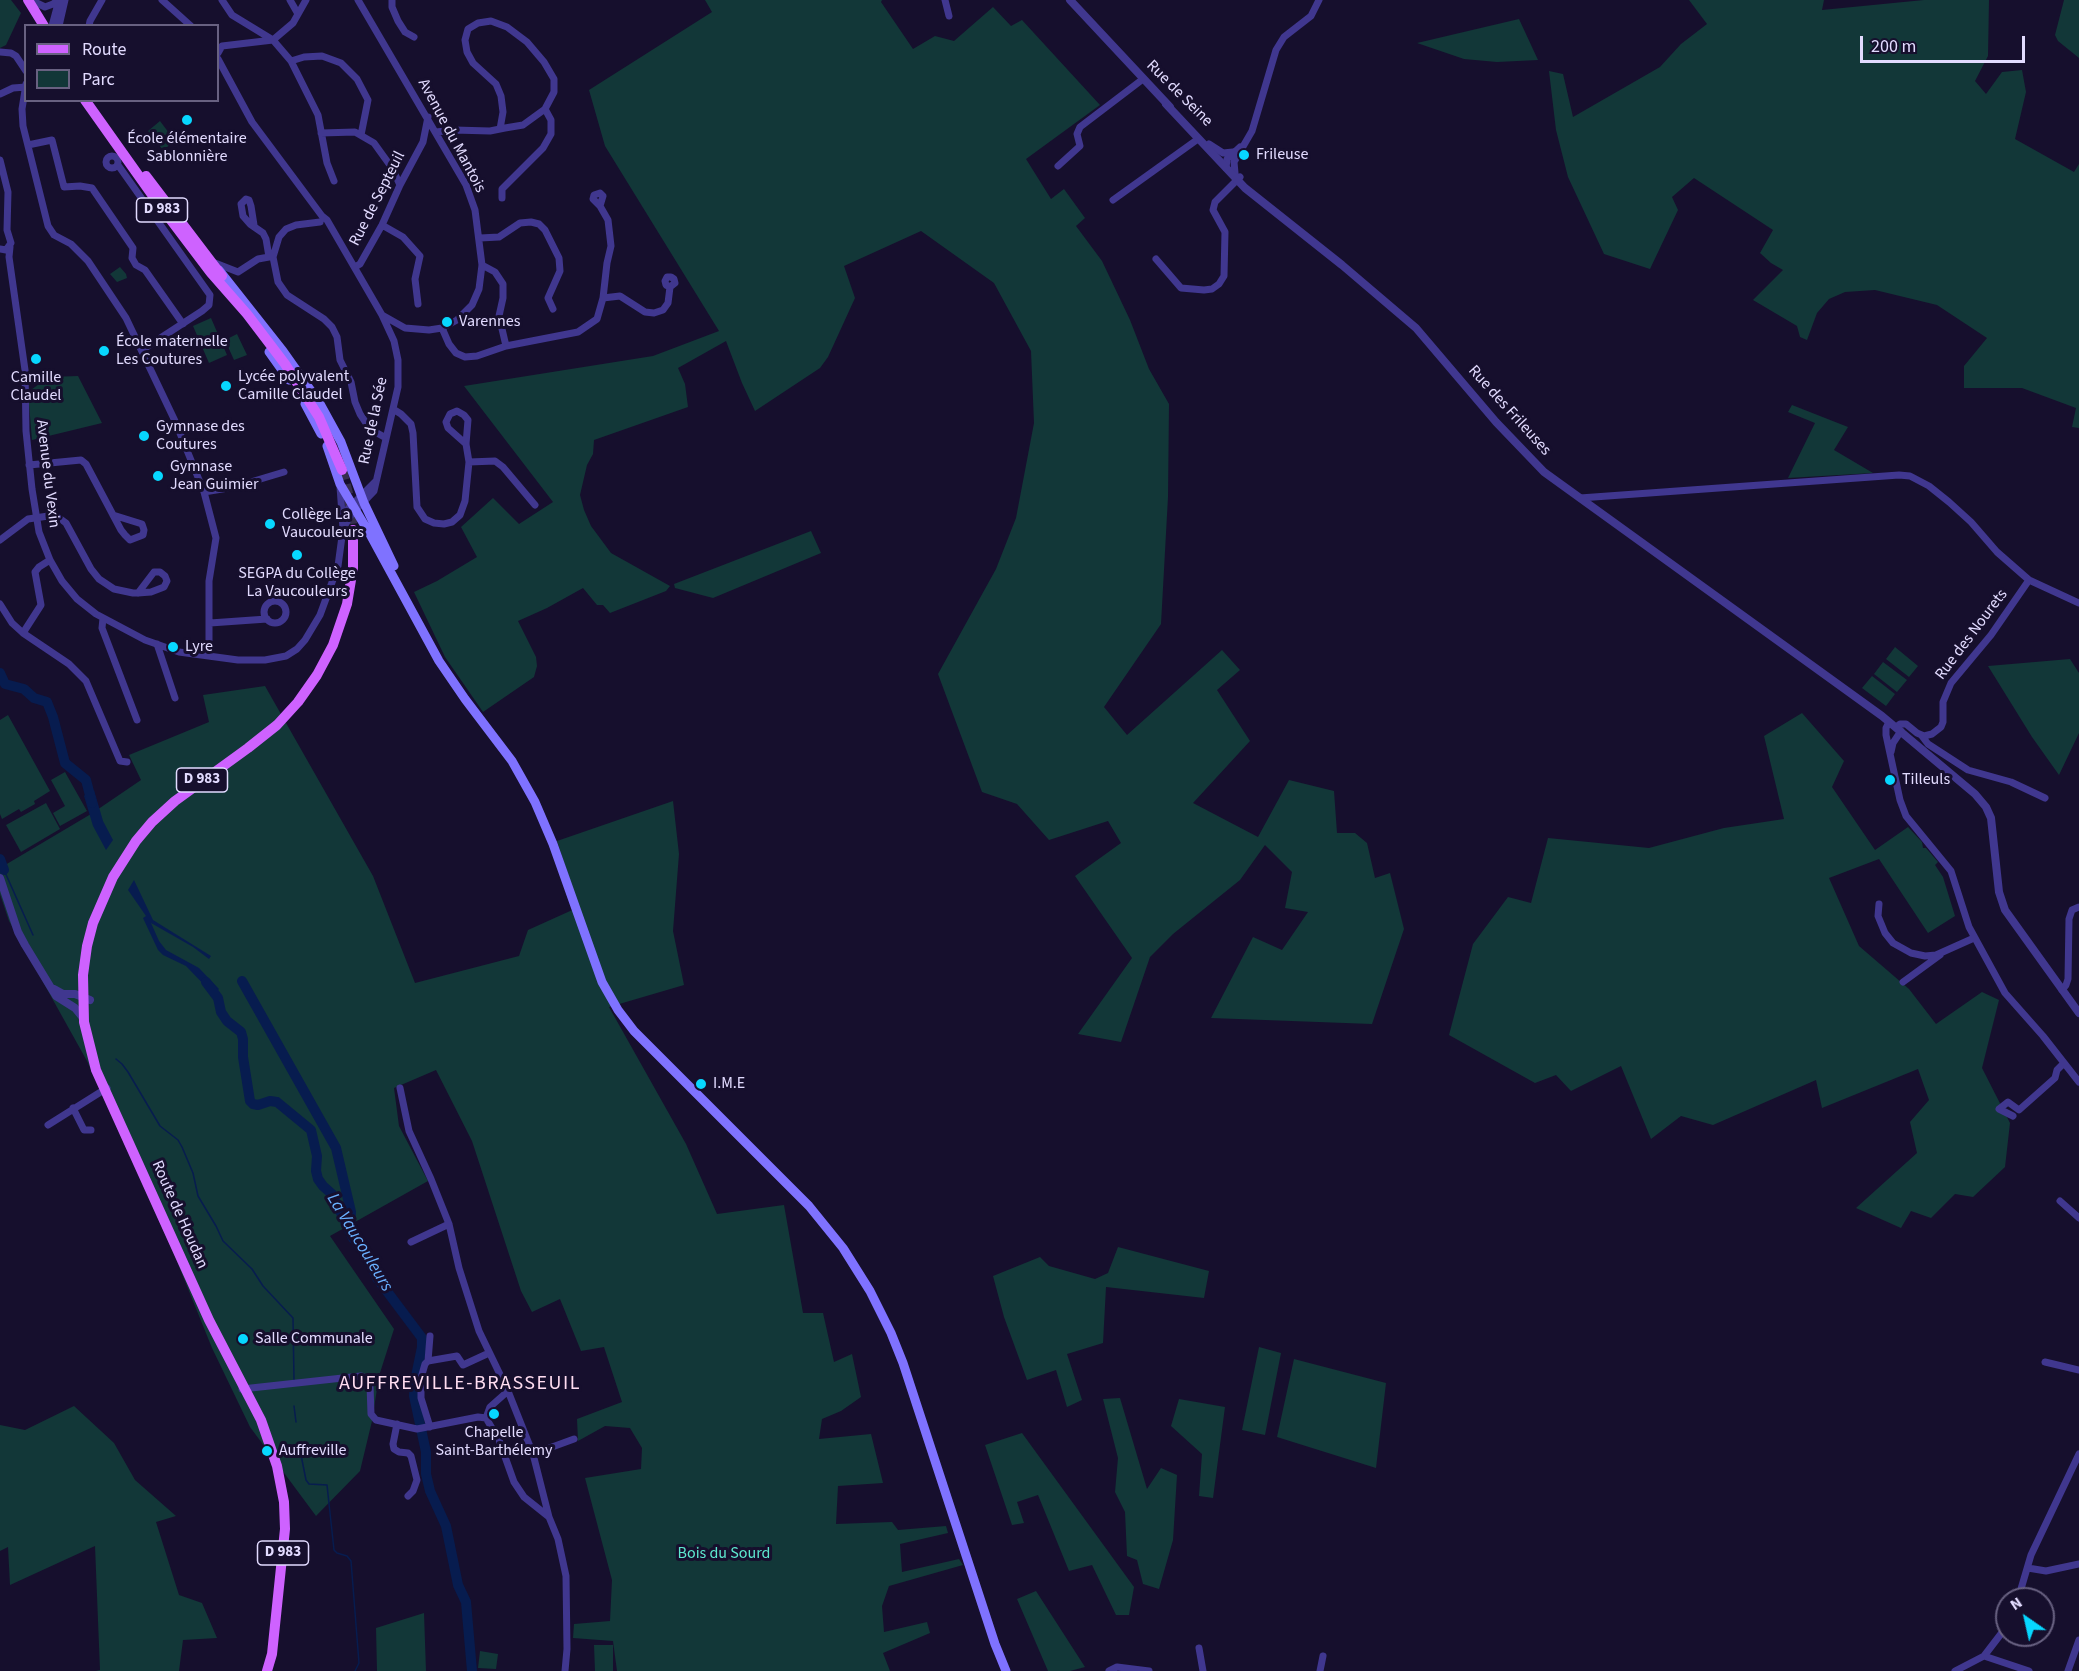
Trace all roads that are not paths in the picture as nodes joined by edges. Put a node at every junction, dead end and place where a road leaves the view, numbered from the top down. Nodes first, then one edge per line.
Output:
1 (21, 0) edge
2 (30, 0) edge
3 (58, 0) edge
4 (65, 0) edge
5 (102, 0) edge
6 (162, 0) edge
7 (222, 0) edge
8 (290, 0) edge
9 (306, 0) edge
10 (392, 0) edge
11 (945, 0) edge
12 (1070, 0) edge
13 (1318, 0) edge
14 (361, 1) edge
15 (298, 14) junction
16 (949, 16) dead end
17 (35, 24) edge
18 (43, 24) edge
19 (52, 24) edge
20 (60, 24) edge
21 (89, 24) edge
22 (189, 24) edge
23 (414, 37) dead end
24 (273, 40) junction
25 (219, 48) edge
26 (0, 52) edge
27 (219, 61) edge
28 (291, 61) junction
29 (24, 68) edge
30 (1143, 79) junction
31 (24, 88) edge
32 (0, 94) edge
33 (24, 95) edge
34 (86, 102) edge
35 (93, 102) edge
36 (1166, 104) junction
37 (545, 110) junction
38 (428, 117) junction
39 (500, 129) junction
40 (321, 133) junction
41 (437, 134) junction
42 (361, 135) junction
43 (1198, 139) junction
44 (423, 142) junction
45 (1209, 144) junction
46 (28, 145) junction
47 (1236, 154) junction
48 (0, 160) edge
49 (1225, 164) junction
50 (118, 165) dead end
51 (1058, 166) dead end
52 (1237, 177) junction
53 (334, 181) dead end
54 (400, 185) junction
55 (502, 198) dead end
56 (1113, 200) dead end
57 (600, 206) dead end
58 (321, 219) junction
59 (254, 225) dead end
60 (382, 225) junction
61 (3, 234) edge
62 (480, 238) junction
63 (5, 246) edge
64 (271, 257) junction
65 (1156, 259) dead end
66 (211, 261) junction
67 (482, 265) junction
68 (354, 267) junction
69 (670, 287) dead end
70 (603, 298) junction
71 (418, 304) dead end
72 (553, 309) dead end
73 (247, 314) junction
74 (382, 315) junction
75 (183, 324) junction
76 (405, 328) junction
77 (442, 328) junction
78 (394, 341) junction
79 (506, 346) junction
80 (142, 350) junction
81 (393, 409) junction
82 (386, 438) junction
83 (466, 444) junction
84 (469, 462) junction
85 (29, 465) junction
86 (342, 470) tunnel mouth
87 (284, 472) dead end
88 (340, 484) junction
89 (204, 492) junction
90 (1580, 498) junction
91 (363, 499) junction
92 (535, 505) dead end
93 (353, 507) junction
94 (342, 514) junction
95 (114, 515) junction
96 (37, 518) junction
97 (361, 520) junction
98 (348, 529) junction
99 (0, 540) edge
100 (50, 560) junction
101 (2029, 580) junction
102 (138, 593) dead end
103 (2079, 603) edge
104 (0, 604) edge
105 (412, 613) junction
106 (103, 618) junction
107 (267, 619) dead end
108 (210, 623) junction
109 (23, 633) junction
110 (157, 644) junction
111 (209, 656) junction
112 (175, 698) dead end
113 (137, 720) dead end
114 (1895, 727) junction
115 (1922, 736) junction
116 (1891, 755) junction
117 (127, 762) dead end
118 (2045, 798) dead end
119 (0, 878) edge
120 (103, 900) junction
121 (1879, 904) dead end
122 (2079, 907) edge
123 (1974, 938) junction
124 (1944, 953) junction
125 (83, 982) junction
126 (1903, 982) dead end
127 (51, 987) junction
128 (2062, 990) junction
129 (70, 994) junction
130 (85, 1000) junction
131 (70, 1005) junction
132 (2079, 1013) edge
133 (84, 1019) junction
134 (2064, 1063) junction
135 (98, 1065) junction
136 (2079, 1082) edge
137 (106, 1088) junction
138 (399, 1088) dead end
139 (73, 1108) junction
140 (2013, 1116) dead end
141 (48, 1125) dead end
142 (91, 1130) dead end
143 (2060, 1201) dead end
144 (2079, 1218) edge
145 (449, 1224) junction
146 (411, 1242) dead end
147 (430, 1336) dead end
148 (489, 1353) junction
149 (428, 1361) junction
150 (2045, 1362) dead end
151 (2079, 1370) edge
152 (243, 1389) junction
153 (508, 1391) junction
154 (486, 1418) junction
155 (397, 1424) junction
156 (428, 1428) junction
157 (573, 1439) dead end
158 (533, 1454) junction
159 (2079, 1454) edge
160 (408, 1496) dead end
161 (549, 1517) junction
162 (2079, 1564) edge
163 (2028, 1568) junction
164 (2022, 1587) edge
165 (2079, 1640) edge
166 (1995, 1642) edge
167 (1199, 1647) dead end
168 (2077, 1652) edge
169 (1323, 1656) dead end
170 (1984, 1656) junction
171 (267, 1671) edge
172 (565, 1671) edge
173 (1006, 1671) edge
174 (1109, 1671) edge
175 (1149, 1671) edge
176 (1203, 1671) edge
177 (1320, 1671) edge
178 (1955, 1671) edge
179 (2029, 1671) edge
180 (2068, 1671) edge

1 - 17 main road
2 - 3 street
2 - 18 main road
3 - 19 street
4 - 20 street
5 - 21 street
6 - 22 street
7 - 24 street
8 - 15 street
9 - 15 street
10 - 23 street
11 - 16 street
12 - 30 street, Rue de Seine
13 - 47 street
14 - 38 street, Avenue du Mantois
15 - 24 street
24 - 25 street
24 - 28 street
26 - 29 street
27 - 58 street
28 - 40 street
28 - 42 street
30 - 36 street, Rue de Seine
30 - 51 street
31 - 32 street
33 - 46 street
34 - 73 main road, D 983
35 - 66 main road
36 - 43 street, Rue des Frileuses
36 - 45 street, Rue de Seine
37 - 39 street
37 - 39 street
37 - 55 street
38 - 41 street, Avenue du Mantois
38 - 44 street, Rue de Septeuil
39 - 41 street
40 - 42 street
40 - 53 street
41 - 44 street, Rue de Septeuil
41 - 62 street, Avenue du Mantois
42 - 54 street
43 - 49 street, Rue des Frileuses
43 - 56 street
44 - 54 street, Rue de Septeuil
45 - 47 street
45 - 49 street, Rue de Seine
46 - 75 street
46 - 80 street
47 - 49 street
47 - 52 street
48 - 61 street, Avenue du Vexin
49 - 52 street, Rue des Frileuses
50 - 75 street
52 - 65 street
52 - 90 street, Rue des Frileuses
54 - 60 street, Rue de Septeuil
57 - 70 street
58 - 64 street
58 - 68 street
59 - 64 street
60 - 68 street, Rue de Septeuil
60 - 71 street
61 - 63 street, Avenue du Vexin
62 - 67 street, Avenue du Mantois
62 - 72 street
63 - 85 street, Avenue du Vexin
64 - 66 street
64 - 82 street
66 - 73 main road
66 - 91 main road
67 - 77 street, Avenue du Mantois
67 - 79 street
68 - 74 street
69 - 70 street
70 - 79 street
73 - 86 main road, D 983
73 - 88 main road
74 - 76 street
74 - 78 street, Rue de la Sée
75 - 80 street
76 - 77 street
76 - 78 street
77 - 79 street
78 - 81 street, Rue de la Sée
80 - 89 street
81 - 82 street, Rue de la Sée
81 - 84 street
82 - 91 street, Rue de la Sée
83 - 83 street
83 - 84 street
84 - 92 street
85 - 95 street
85 - 96 street, Avenue du Vexin
87 - 89 street
88 - 93 main road
88 - 94 street, Avenue du Vexin
89 - 108 street
90 - 101 street
90 - 114 street, Rue des Frileuses
91 - 93 street
91 - 105 main road
93 - 94 street
93 - 97 main road
93 - 98 street
94 - 98 street, Avenue du Vexin
95 - 95 street
96 - 99 street
96 - 100 street, Avenue du Vexin
96 - 102 street
97 - 98 street
97 - 105 main road
98 - 111 street, Avenue du Vexin
98 - 120 main road, D 983
100 - 106 street, Avenue du Vexin
100 - 109 street
101 - 103 street
101 - 115 street, Rue des Nourets
104 - 109 street
105 - 173 main road
106 - 110 street, Avenue du Vexin
106 - 113 street
107 - 108 street
108 - 111 street
109 - 117 street
110 - 111 street, Avenue du Vexin
110 - 112 street
114 - 115 street
114 - 116 street
114 - 116 street
114 - 128 street, Rue des Frileuses
115 - 118 street
116 - 123 street
119 - 127 street
120 - 125 main road, Route de Houdan / D 983
120 - 130 main road, Route de Houdan / D 983
121 - 124 street
122 - 128 street
123 - 124 street
123 - 134 street
124 - 126 street
125 - 129 street
125 - 130 main road, Route de Houdan / D 983
127 - 129 street
127 - 131 street
128 - 132 street, Rue des Frileuses
129 - 130 street
130 - 131 street
130 - 133 main road, Route de Houdan / D 983
130 - 135 main road, Route de Houdan / D 983
131 - 133 street
133 - 135 main road, Route de Houdan / D 983
134 - 136 street
134 - 140 street
135 - 137 main road, Route de Houdan / D 983
137 - 139 street
137 - 152 main road, Route de Houdan / D 983
138 - 145 street
139 - 141 street
139 - 142 street
143 - 144 street
145 - 146 street
145 - 148 street
147 - 149 street
148 - 149 street
148 - 153 street
149 - 156 street
150 - 151 street
152 - 155 street
152 - 171 main road, Route de Houdan / D 983
153 - 154 street
153 - 158 street
154 - 156 street
154 - 161 street
155 - 156 street
155 - 160 street
157 - 158 street
158 - 161 street
159 - 163 street
161 - 172 street
162 - 163 street
163 - 164 street
165 - 168 street
166 - 170 street
167 - 176 street
168 - 180 street
169 - 177 street
170 - 178 street
170 - 179 street
174 - 175 street

